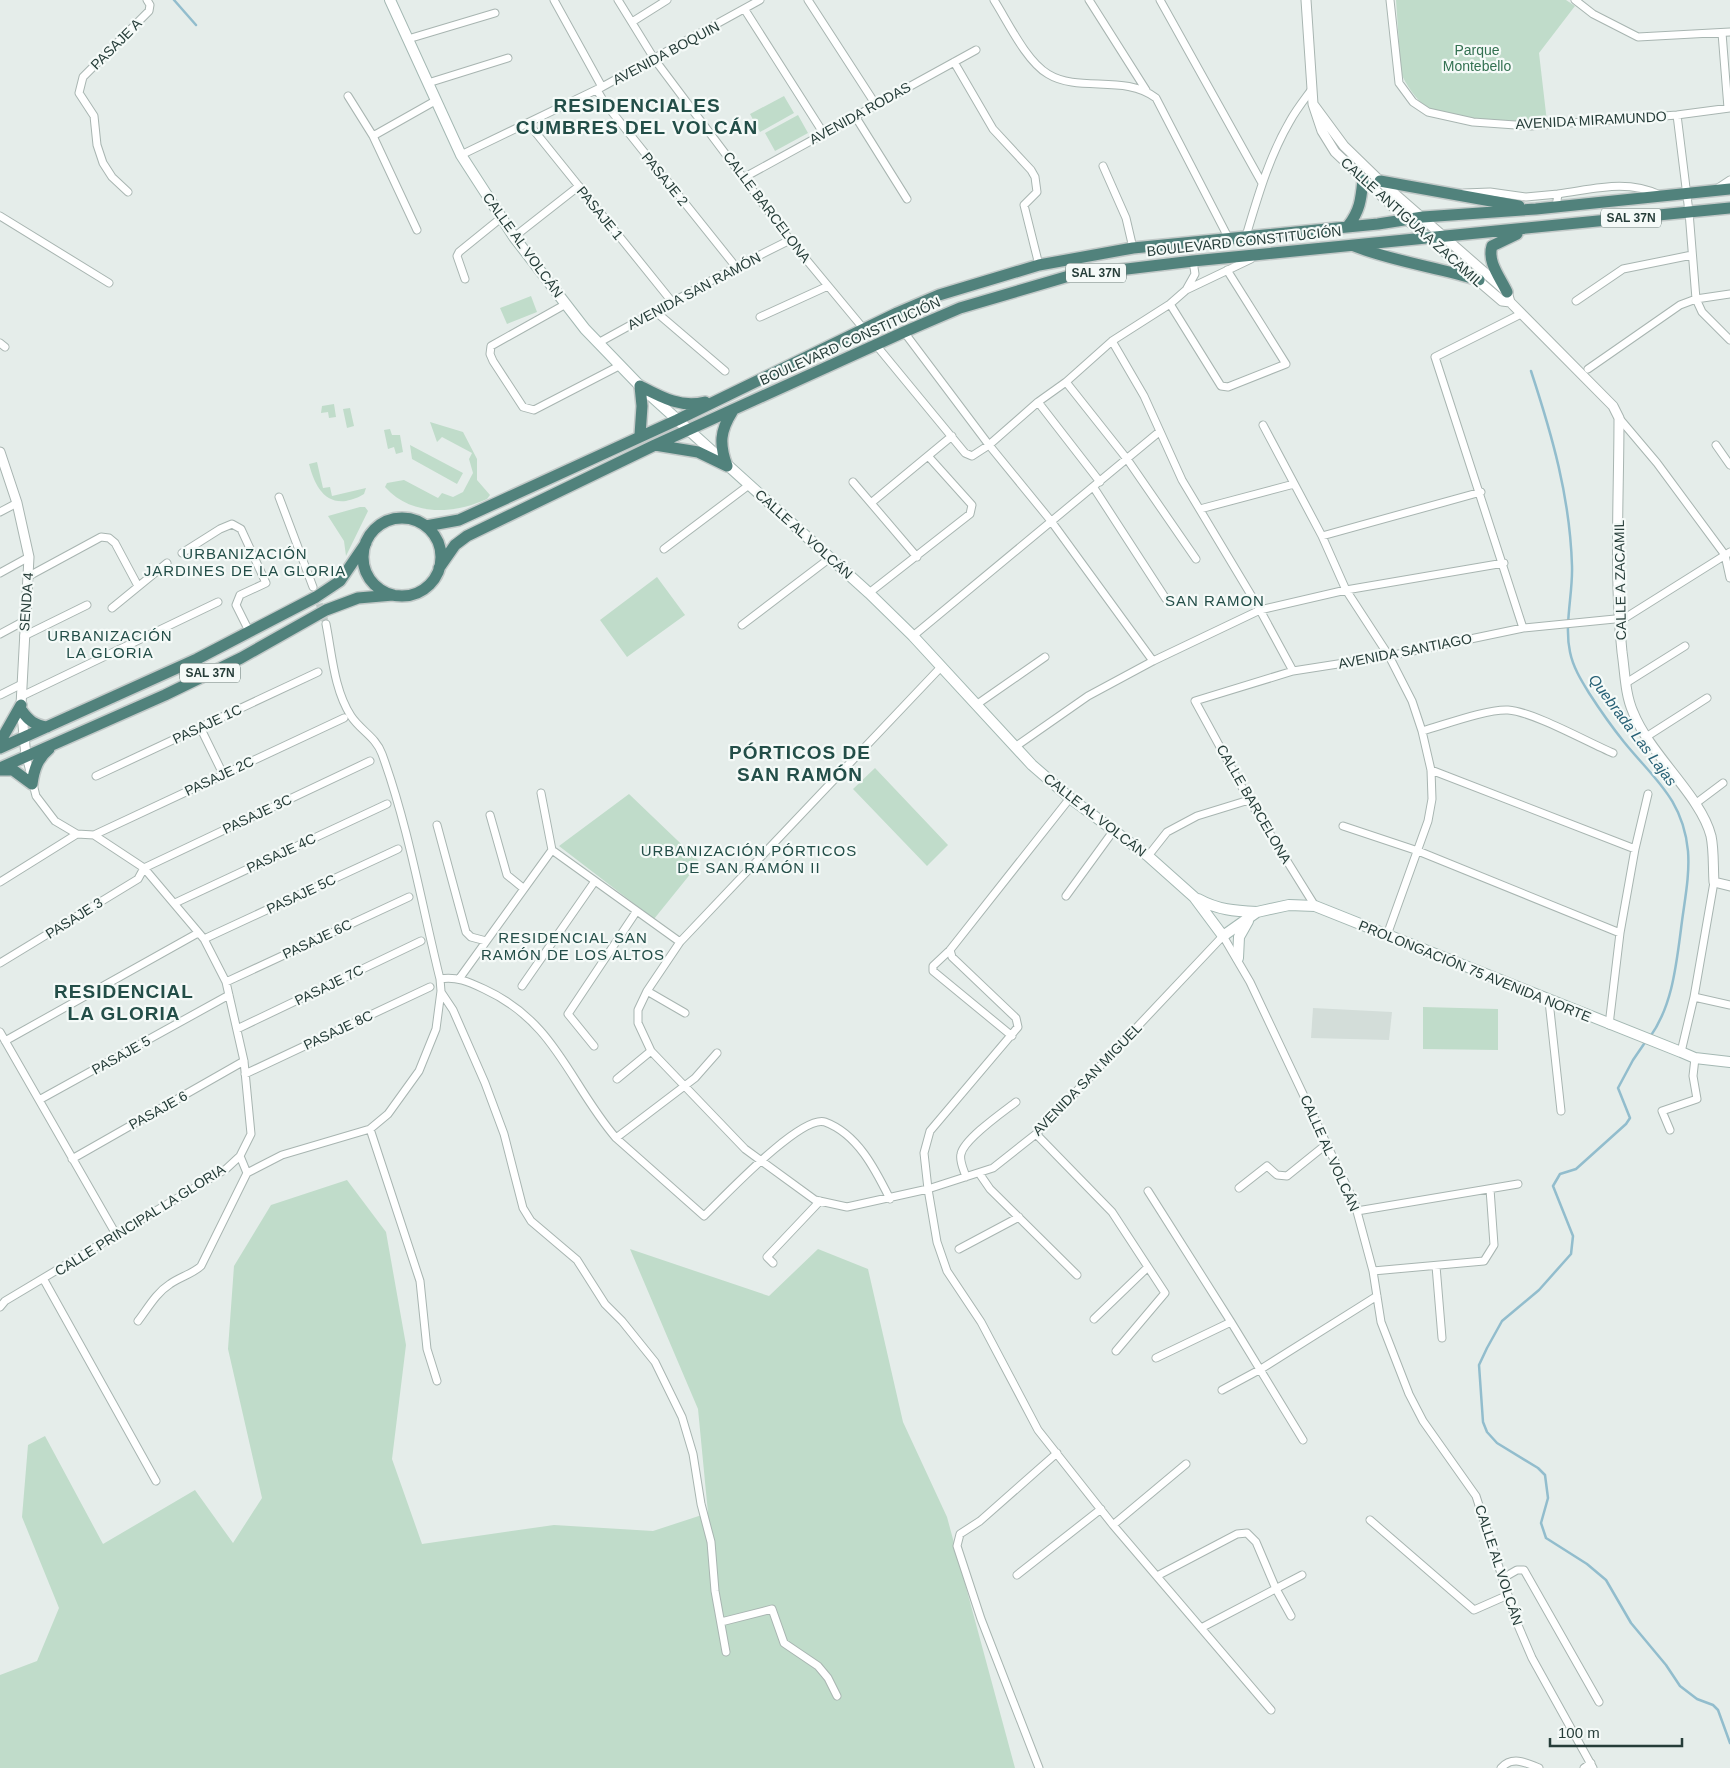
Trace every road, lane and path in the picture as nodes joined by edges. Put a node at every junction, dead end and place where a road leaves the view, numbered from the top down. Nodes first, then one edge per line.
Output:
1 (147, 0) edge
2 (390, 0) edge
3 (554, 0) edge
4 (618, 0) edge
5 (667, 0) edge
6 (760, 0) edge
7 (808, 0) edge
8 (994, 0) edge
9 (1089, 0) edge
10 (1160, 0) edge
11 (1306, 0) edge
12 (1390, 0) edge
13 (1575, 0) edge
14 (745, 10) junction
15 (495, 13) dead end
16 (632, 22) junction
17 (1726, 32) edge
18 (408, 39) junction
19 (976, 50) dead end
20 (508, 58) dead end
21 (655, 60) junction
22 (954, 62) junction
23 (428, 84) junction
24 (599, 89) junction
25 (1312, 89) junction
26 (1146, 90) junction
27 (348, 96) dead end
28 (436, 101) junction
29 (1313, 104) junction
30 (876, 105) junction
31 (1729, 108) edge
32 (1677, 115) junction
33 (856, 116) junction
34 (528, 123) junction
35 (824, 134) junction
36 (372, 136) junction
37 (461, 154) junction
38 (1103, 166) dead end
39 (745, 177) junction
40 (1363, 180) junction
41 (1730, 180) edge
42 (1380, 181) junction
43 (1262, 184) junction
44 (579, 186) junction
45 (1730, 189) edge
46 (1715, 191) junction
47 (128, 192) dead end
48 (1558, 194) junction
49 (1686, 194) junction
50 (1451, 195) junction
51 (1663, 196) junction
52 (907, 199) dead end
53 (1556, 207) junction
54 (1730, 208) edge
55 (1536, 209) junction
56 (1689, 212) junction
57 (0, 216) edge
58 (1423, 217) junction
59 (501, 218) junction
60 (1407, 220) junction
61 (1348, 226) junction
62 (1532, 228) junction
63 (417, 230) dead end
64 (1246, 236) junction
65 (1446, 236) junction
66 (514, 237) junction
67 (1229, 238) junction
68 (1428, 239) junction
69 (790, 240) junction
70 (1350, 245) junction
71 (1133, 248) junction
72 (1692, 254) junction
73 (1258, 255) junction
74 (1192, 261) junction
75 (1039, 265) junction
76 (736, 267) junction
77 (1227, 270) junction
78 (465, 280) dead end
79 (1479, 280) junction
80 (109, 283) dead end
81 (828, 286) junction
82 (1186, 290) junction
83 (1730, 294) edge
84 (1509, 297) junction
85 (1696, 299) junction
86 (1576, 301) dead end
87 (673, 302) junction
88 (566, 304) junction
89 (1170, 304) junction
90 (656, 312) junction
91 (1521, 314) junction
92 (760, 317) dead end
93 (863, 328) junction
94 (904, 332) junction
95 (1730, 340) edge
96 (1112, 341) junction
97 (598, 343) junction
98 (876, 345) junction
99 (619, 366) junction
100 (1588, 369) dead end
101 (725, 371) dead end
102 (1066, 382) junction
103 (640, 386) junction
104 (724, 397) junction
105 (1038, 402) junction
106 (733, 410) junction
107 (1619, 418) junction
108 (677, 420) junction
109 (1263, 425) dead end
110 (688, 431) junction
111 (1160, 432) junction
112 (640, 435) junction
113 (952, 436) junction
114 (655, 445) junction
115 (990, 445) junction
116 (1716, 445) dead end
117 (0, 452) edge
118 (928, 456) junction
119 (1128, 459) junction
120 (1730, 465) edge
121 (727, 466) junction
122 (853, 482) dead end
123 (1294, 484) junction
124 (749, 485) junction
125 (1097, 485) junction
126 (1481, 492) junction
127 (279, 497) dead end
128 (17, 503) junction
129 (871, 503) junction
130 (1200, 509) junction
131 (0, 512) edge
132 (1051, 521) junction
133 (426, 526) junction
134 (1322, 536) junction
135 (366, 543) junction
136 (664, 550) dead end
137 (182, 553) dead end
138 (1728, 554) edge
139 (29, 557) junction
140 (917, 557) junction
141 (830, 558) junction
142 (1196, 559) dead end
143 (167, 563) dead end
144 (1504, 563) junction
145 (439, 568) junction
146 (0, 573) edge
147 (29, 576) junction
148 (1730, 578) edge
149 (138, 586) junction
150 (313, 587) tunnel mouth
151 (1346, 590) junction
152 (869, 592) junction
153 (393, 594) junction
154 (1166, 599) dead end
155 (218, 602) dead end
156 (87, 605) dead end
157 (112, 608) dead end
158 (1260, 610) junction
159 (1619, 619) junction
160 (26, 620) junction
161 (326, 624) tunnel mouth
162 (742, 624) dead end
163 (1524, 628) junction
164 (250, 633) junction
165 (0, 634) edge
166 (24, 636) junction
167 (912, 636) junction
168 (1685, 646) dead end
169 (1389, 656) junction
170 (1045, 657) dead end
171 (1154, 661) junction
172 (941, 667) junction
173 (1293, 671) junction
174 (318, 672) dead end
175 (1626, 683) junction
176 (22, 684) junction
177 (0, 696) edge
178 (1707, 698) dead end
179 (1195, 701) joint
180 (22, 704) junction
181 (976, 705) junction
182 (344, 718) dead end
183 (47, 727) junction
184 (200, 727) junction
185 (1422, 731) junction
186 (24, 736) junction
187 (1646, 737) junction
188 (0, 742) edge
189 (56, 743) junction
190 (1015, 747) junction
191 (0, 748) edge
192 (1614, 753) dead end
193 (26, 756) junction
194 (370, 761) dead end
195 (0, 769) edge
196 (1431, 770) junction
197 (223, 774) junction
198 (96, 776) dead end
199 (1724, 783) dead end
200 (32, 784) junction
201 (541, 793) dead end
202 (1648, 794) dead end
203 (1070, 798) junction
204 (1249, 800) junction
205 (387, 804) dead end
206 (1695, 804) junction
207 (490, 815) dead end
208 (437, 825) dead end
209 (1343, 826) dead end
210 (1114, 830) junction
211 (77, 834) junction
212 (94, 835) junction
213 (398, 849) dead end
214 (1635, 849) junction
215 (552, 850) junction
216 (1418, 851) junction
217 (1148, 856) junction
218 (144, 868) junction
219 (595, 881) junction
220 (0, 882) edge
221 (1714, 882) junction
222 (1730, 886) edge
223 (523, 888) junction
224 (1066, 896) dead end
225 (1194, 896) junction
226 (409, 897) dead end
227 (175, 903) junction
228 (1316, 906) junction
229 (636, 912) junction
230 (1254, 914) junction
231 (198, 932) junction
232 (1620, 933) junction
233 (1387, 935) junction
234 (1223, 936) junction
235 (204, 939) junction
236 (421, 941) dead end
237 (486, 941) junction
238 (680, 942) junction
239 (950, 950) junction
240 (1238, 958) junction
241 (0, 963) edge
242 (440, 979) junction
243 (459, 979) junction
244 (226, 982) junction
245 (522, 986) dead end
246 (430, 987) dead end
247 (441, 991) junction
248 (647, 991) junction
249 (229, 995) junction
250 (1694, 997) junction
251 (1550, 1001) junction
252 (1730, 1005) edge
253 (684, 1013) dead end
254 (1609, 1025) junction
255 (237, 1029) junction
256 (0, 1032) edge
257 (1012, 1036) junction
258 (5, 1041) junction
259 (594, 1046) dead end
260 (651, 1051) junction
261 (1680, 1052) junction
262 (717, 1054) dead end
263 (1695, 1058) junction
264 (244, 1062) junction
265 (1730, 1062) edge
266 (245, 1074) junction
267 (618, 1079) dead end
268 (684, 1086) junction
269 (39, 1100) junction
270 (1016, 1102) dead end
271 (1561, 1111) dead end
272 (370, 1129) junction
273 (1670, 1130) dead end
274 (1036, 1134) junction
275 (616, 1138) junction
276 (1328, 1143) junction
277 (240, 1156) junction
278 (72, 1158) junction
279 (761, 1160) junction
280 (247, 1173) junction
281 (979, 1173) junction
282 (966, 1177) junction
283 (1518, 1184) dead end
284 (1239, 1188) dead end
285 (1490, 1189) junction
286 (928, 1190) junction
287 (1148, 1192) dead end
288 (890, 1199) junction
289 (820, 1201) junction
290 (1357, 1211) junction
291 (1019, 1217) junction
292 (117, 1236) junction
293 (959, 1249) dead end
294 (773, 1263) dead end
295 (1148, 1266) junction
296 (1436, 1266) junction
297 (1373, 1270) junction
298 (1077, 1274) dead end
299 (44, 1280) junction
300 (1377, 1296) junction
301 (0, 1307) edge
302 (1094, 1319) dead end
303 (138, 1321) dead end
304 (1231, 1322) junction
305 (1442, 1338) dead end
306 (1116, 1351) dead end
307 (1156, 1358) dead end
308 (1260, 1369) junction
309 (437, 1381) dead end
310 (1222, 1390) dead end
311 (1303, 1440) dead end
312 (1056, 1453) junction
313 (1186, 1464) dead end
314 (156, 1481) dead end
315 (1101, 1509) junction
316 (1370, 1520) dead end
317 (1113, 1525) junction
318 (1017, 1575) dead end
319 (1302, 1575) dead end
320 (1157, 1576) junction
321 (1503, 1578) junction
322 (1276, 1589) junction
323 (1508, 1595) junction
324 (1291, 1616) dead end
325 (721, 1622) junction
326 (1201, 1628) junction
327 (726, 1652) dead end
328 (837, 1696) dead end
329 (1599, 1702) dead end
330 (1271, 1710) dead end
331 (1592, 1766) edge
332 (1039, 1768) edge
333 (1501, 1768) edge
334 (1539, 1768) edge
335 (1584, 1768) edge

1 - 47 street, PASAJE A
2 - 18 main road, CALLE AL VOLCÁN
3 - 24 street, PASAJE 2
4 - 16 street, CALLE BARCELONA
5 - 16 street
6 - 14 street, AVENIDA BOQUIN
7 - 30 street
8 - 26 street
9 - 26 street
10 - 43 street
11 - 25 street, CALLE ANTIGUA A ZACAMIL
12 - 32 street, AVENIDA MIRAMUNDO
13 - 17 street
14 - 21 street, AVENIDA BOQUIN
14 - 35 street
15 - 18 street
16 - 21 street, CALLE BARCELONA
17 - 31 street
18 - 23 main road, CALLE AL VOLCÁN
19 - 22 street, AVENIDA RODAS
20 - 23 street
21 - 24 street, AVENIDA BOQUIN
21 - 39 street, CALLE BARCELONA
22 - 30 street, AVENIDA RODAS
22 - 75 street
23 - 28 main road, CALLE AL VOLCÁN
24 - 34 street, AVENIDA BOQUIN
24 - 76 street, PASAJE 2
25 - 29 street, CALLE ANTIGUA A ZACAMIL
25 - 43 street
26 - 67 street
27 - 36 street
28 - 36 street
28 - 37 main road, CALLE AL VOLCÁN
29 - 40 street, CALLE ANTIGUA A ZACAMIL
29 - 42 street, CALLE ANTIGUA A ZACAMIL
30 - 33 street, AVENIDA RODAS
31 - 32 street, AVENIDA MIRAMUNDO
32 - 49 street
33 - 35 street, AVENIDA RODAS
33 - 52 street
34 - 37 street, AVENIDA BOQUIN
34 - 44 street, PASAJE 1
35 - 39 street, AVENIDA RODAS
36 - 63 street
37 - 59 main road, CALLE AL VOLCÁN
38 - 71 street
39 - 69 street, CALLE BARCELONA
40 - 60 street, CALLE ANTIGUA A ZACAMIL
40 - 61 highway
41 - 46 street
42 - 50 highway
42 - 58 street, CALLE ANTIGUA A ZACAMIL
43 - 64 street
44 - 66 street
44 - 87 street, PASAJE 1
45 - 46 highway, BOULEVARD CONSTITUCIÓN / SAL 37N
46 - 49 highway, BOULEVARD CONSTITUCIÓN / SAL 37N
48 - 50 street
48 - 51 street
48 - 53 street
49 - 51 highway, BOULEVARD CONSTITUCIÓN / SAL 37N
49 - 56 street
50 - 55 highway
51 - 53 highway, BOULEVARD CONSTITUCIÓN / SAL 37N
53 - 55 highway, BOULEVARD CONSTITUCIÓN / SAL 37N
54 - 56 highway, BOULEVARD CONSTITUCIÓN / SAL 37N
55 - 58 highway, BOULEVARD CONSTITUCIÓN / SAL 37N
56 - 62 highway, BOULEVARD CONSTITUCIÓN / SAL 37N
56 - 72 street
57 - 80 street
58 - 60 highway, BOULEVARD CONSTITUCIÓN
58 - 65 street, CALLE ANTIGUA A ZACAMIL
59 - 66 main road, CALLE AL VOLCÁN
59 - 78 street
60 - 61 highway, BOULEVARD CONSTITUCIÓN / SAL 37N
60 - 68 street, CALLE ANTIGUA A ZACAMIL
61 - 64 highway, BOULEVARD CONSTITUCIÓN / SAL 37N
62 - 65 highway, BOULEVARD CONSTITUCIÓN / SAL 37N
62 - 84 highway
64 - 67 highway, BOULEVARD CONSTITUCIÓN / SAL 37N
65 - 68 highway, BOULEVARD CONSTITUCIÓN / SAL 37N
65 - 84 street, CALLE ANTIGUA A ZACAMIL
66 - 88 main road, CALLE AL VOLCÁN
67 - 71 highway, BOULEVARD CONSTITUCIÓN / SAL 37N
68 - 70 highway, BOULEVARD CONSTITUCIÓN / SAL 37N
68 - 79 street, CALLE ANTIGUA A ZACAMIL
69 - 76 street, AVENIDA SAN RAMÓN
69 - 81 street, CALLE BARCELONA
70 - 73 highway, BOULEVARD CONSTITUCIÓN / SAL 37N
70 - 79 highway
71 - 75 highway, BOULEVARD CONSTITUCIÓN / SAL 37N
72 - 85 street
72 - 86 street
73 - 74 highway, BOULEVARD CONSTITUCIÓN / SAL 37N
73 - 77 street
74 - 82 street
74 - 94 highway, BOULEVARD CONSTITUCIÓN / SAL 37N
75 - 93 highway, BOULEVARD CONSTITUCIÓN / SAL 37N
76 - 87 street, AVENIDA SAN RAMÓN
77 - 82 street
77 - 89 street
79 - 84 street, CALLE ANTIGUA A ZACAMIL
81 - 92 street
81 - 93 street, CALLE BARCELONA
82 - 89 street
83 - 85 street
84 - 91 street, CALLE ANTIGUA A ZACAMIL
85 - 95 street
85 - 100 street
87 - 90 street, AVENIDA SAN RAMÓN
88 - 97 main road, CALLE AL VOLCÁN
88 - 99 street
89 - 96 street
90 - 97 street, AVENIDA SAN RAMÓN
90 - 101 street
91 - 107 street, CALLE ANTIGUA A ZACAMIL
91 - 126 street
93 - 104 highway, BOULEVARD CONSTITUCIÓN / SAL 37N
94 - 98 highway, BOULEVARD CONSTITUCIÓN / SAL 37N
94 - 115 street
96 - 102 street
96 - 111 street
97 - 99 main road, CALLE AL VOLCÁN
98 - 106 highway, BOULEVARD CONSTITUCIÓN / SAL 37N
98 - 113 street
99 - 103 main road, CALLE AL VOLCÁN
102 - 105 street
102 - 119 street
103 - 104 highway
103 - 108 main road, CALLE AL VOLCÁN
103 - 112 highway
104 - 108 highway, BOULEVARD CONSTITUCIÓN / SAL 37N
105 - 115 street
105 - 125 street
106 - 110 highway, BOULEVARD CONSTITUCIÓN / SAL 37N
106 - 121 highway
107 - 138 street
107 - 159 street, CALLE A ZACAMIL
108 - 110 main road, CALLE AL VOLCÁN
108 - 112 highway, BOULEVARD CONSTITUCIÓN / SAL 37N
109 - 123 street
110 - 114 highway, BOULEVARD CONSTITUCIÓN / SAL 37N
110 - 121 main road, CALLE AL VOLCÁN
111 - 119 street
111 - 130 street
112 - 133 highway, BOULEVARD CONSTITUCIÓN / SAL 37N
113 - 115 street
113 - 118 street
114 - 121 highway
114 - 145 highway, BOULEVARD CONSTITUCIÓN / SAL 37N
115 - 132 street
116 - 120 street
117 - 128 street, SENDA 4
118 - 129 street
118 - 140 street
119 - 125 street
119 - 142 street
121 - 124 main road, CALLE AL VOLCÁN
122 - 129 street
123 - 130 street
123 - 134 street
124 - 136 street
124 - 141 main road, CALLE AL VOLCÁN
125 - 132 street
125 - 154 street
126 - 134 street
126 - 144 street
127 - 150 street
128 - 131 street
128 - 139 street, SENDA 4
129 - 140 street
130 - 158 street
132 - 167 street
132 - 171 street
133 - 135 highway, SAL 37N
133 - 145 highway
134 - 151 street
135 - 153 highway
135 - 164 highway, SAL 37N
137 - 164 street
138 - 148 street
138 - 159 street
139 - 146 street
139 - 147 street, SENDA 4
140 - 152 street
141 - 152 main road, CALLE AL VOLCÁN
141 - 162 street
143 - 149 street
144 - 151 street
144 - 163 street
145 - 153 highway, SAL 37N
147 - 149 street
147 - 160 street, SENDA 4
149 - 157 street
151 - 158 street
151 - 169 street
152 - 167 main road, CALLE AL VOLCÁN
153 - 189 highway, SAL 37N
155 - 180 street
156 - 166 street
158 - 171 street
158 - 173 street
159 - 163 street, AVENIDA SANTIAGO
159 - 175 street, CALLE A ZACAMIL
160 - 165 street
160 - 166 street, SENDA 4
161 - 242 street
163 - 169 street, AVENIDA SANTIAGO
164 - 183 highway, SAL 37N
166 - 176 street, SENDA 4
167 - 172 main road, CALLE AL VOLCÁN
168 - 175 street
169 - 173 street, AVENIDA SANTIAGO
169 - 185 street
170 - 181 street
171 - 190 street
172 - 181 main road, CALLE AL VOLCÁN
172 - 238 street, AVENIDA SAN MIGUEL
173 - 179 street, AVENIDA SANTIAGO
174 - 184 street, PASAJE 1C
175 - 187 street, CALLE A ZACAMIL
176 - 177 street
176 - 180 street, SENDA 4
178 - 187 street
179 - 204 street, CALLE BARCELONA
180 - 183 highway
180 - 186 street, SENDA 4
180 - 188 highway
181 - 190 main road, CALLE AL VOLCÁN
182 - 197 street, PASAJE 2C
183 - 186 highway, SAL 37N
184 - 197 street
184 - 198 street, PASAJE 1C
185 - 192 street
185 - 196 street
186 - 191 highway, SAL 37N
186 - 193 street, SENDA 4
187 - 206 street, CALLE A ZACAMIL
189 - 193 highway, SAL 37N
189 - 200 highway
190 - 203 main road, CALLE AL VOLCÁN
193 - 195 highway, SAL 37N
193 - 200 street
194 - 218 street, PASAJE 3C
195 - 200 highway
196 - 214 street
196 - 216 street
197 - 212 street, PASAJE 2C
199 - 206 street
200 - 211 street
201 - 215 street
202 - 214 street
203 - 210 main road, CALLE AL VOLCÁN
203 - 239 street
204 - 217 street
204 - 228 street, CALLE BARCELONA
205 - 227 street, PASAJE 4C
206 - 221 street, CALLE A ZACAMIL
207 - 223 street
208 - 237 street
209 - 216 street
210 - 217 main road, CALLE AL VOLCÁN
210 - 224 street
211 - 212 street
211 - 220 street
212 - 218 street, CALLE PRINCIPAL LA GLORIA
213 - 235 street, PASAJE 5C
214 - 232 street
215 - 219 street
215 - 223 street
216 - 232 street
216 - 233 street
217 - 225 main road, CALLE AL VOLCÁN
218 - 227 street, CALLE PRINCIPAL LA GLORIA
218 - 241 street, PASAJE 3
219 - 229 street
219 - 245 street
221 - 222 street
221 - 250 street
223 - 237 street
225 - 230 main road
225 - 234 main road, CALLE AL VOLCÁN
226 - 244 street, PASAJE 6C
227 - 231 street, CALLE PRINCIPAL LA GLORIA
228 - 230 main road, PROLONGACIÓN 75 AVENIDA NORTE
228 - 233 main road, PROLONGACIÓN 75 AVENIDA NORTE
229 - 238 street
229 - 259 street
230 - 234 main road, PROLONGACIÓN 75 AVENIDA NORTE
230 - 240 main road
231 - 235 street, CALLE PRINCIPAL LA GLORIA
231 - 258 street
232 - 254 street
233 - 251 main road, PROLONGACIÓN 75 AVENIDA NORTE
234 - 240 street, CALLE AL VOLCÁN
234 - 274 street, AVENIDA SAN MIGUEL
235 - 244 street, CALLE PRINCIPAL LA GLORIA
236 - 255 street, PASAJE 7C
237 - 243 street
238 - 248 street, AVENIDA SAN MIGUEL
239 - 257 street
239 - 257 street
240 - 276 street, CALLE AL VOLCÁN
242 - 243 street
242 - 247 street
243 - 275 street
244 - 249 street, CALLE PRINCIPAL LA GLORIA
246 - 266 street, PASAJE 8C
247 - 272 street
247 - 325 street
248 - 253 street
248 - 260 street, AVENIDA SAN MIGUEL
249 - 255 street, CALLE PRINCIPAL LA GLORIA
249 - 269 street, PASAJE 5
250 - 252 street
250 - 261 street
251 - 254 main road, PROLONGACIÓN 75 AVENIDA NORTE
251 - 271 street
254 - 261 main road, PROLONGACIÓN 75 AVENIDA NORTE
255 - 264 street, CALLE PRINCIPAL LA GLORIA
256 - 258 street
257 - 286 street
258 - 269 street
260 - 267 street
260 - 268 street, AVENIDA SAN MIGUEL
261 - 263 main road, PROLONGACIÓN 75 AVENIDA NORTE
262 - 268 street
263 - 265 main road, PROLONGACIÓN 75 AVENIDA NORTE
263 - 273 street
264 - 266 street, CALLE PRINCIPAL LA GLORIA
264 - 278 street, PASAJE 6
266 - 277 street, CALLE PRINCIPAL LA GLORIA
268 - 275 street
268 - 279 street, AVENIDA SAN MIGUEL
269 - 278 street
270 - 282 street
272 - 280 street
272 - 309 street
274 - 281 street, AVENIDA SAN MIGUEL
274 - 295 street
275 - 279 street
276 - 284 street
276 - 290 street, CALLE AL VOLCÁN
277 - 280 street
277 - 292 street, CALLE PRINCIPAL LA GLORIA
278 - 292 street
279 - 288 street
279 - 289 street, AVENIDA SAN MIGUEL
280 - 303 street
281 - 282 street, AVENIDA SAN MIGUEL
281 - 291 street
282 - 286 street, AVENIDA SAN MIGUEL
283 - 285 street
285 - 290 street
285 - 296 street
286 - 288 street, AVENIDA SAN MIGUEL
286 - 312 street
287 - 304 street
288 - 289 street, AVENIDA SAN MIGUEL
289 - 294 street
290 - 297 street, CALLE AL VOLCÁN
291 - 293 street
291 - 298 street
292 - 299 street, CALLE PRINCIPAL LA GLORIA
295 - 302 street
295 - 306 street
296 - 297 street
296 - 305 street
297 - 300 street, CALLE AL VOLCÁN
299 - 301 street, CALLE PRINCIPAL LA GLORIA
299 - 314 street
300 - 308 street
300 - 321 street, CALLE AL VOLCÁN
304 - 307 street
304 - 308 street
308 - 310 street
308 - 311 street
312 - 315 street
312 - 332 street
313 - 317 street
315 - 317 street
315 - 318 street
316 - 323 street
317 - 320 street
319 - 322 street
320 - 322 street
320 - 326 street
321 - 323 street, CALLE AL VOLCÁN
321 - 329 street
322 - 324 street
322 - 326 street
323 - 331 street, CALLE AL VOLCÁN
325 - 327 street
325 - 328 street
326 - 330 street
331 - 335 street
333 - 334 street

